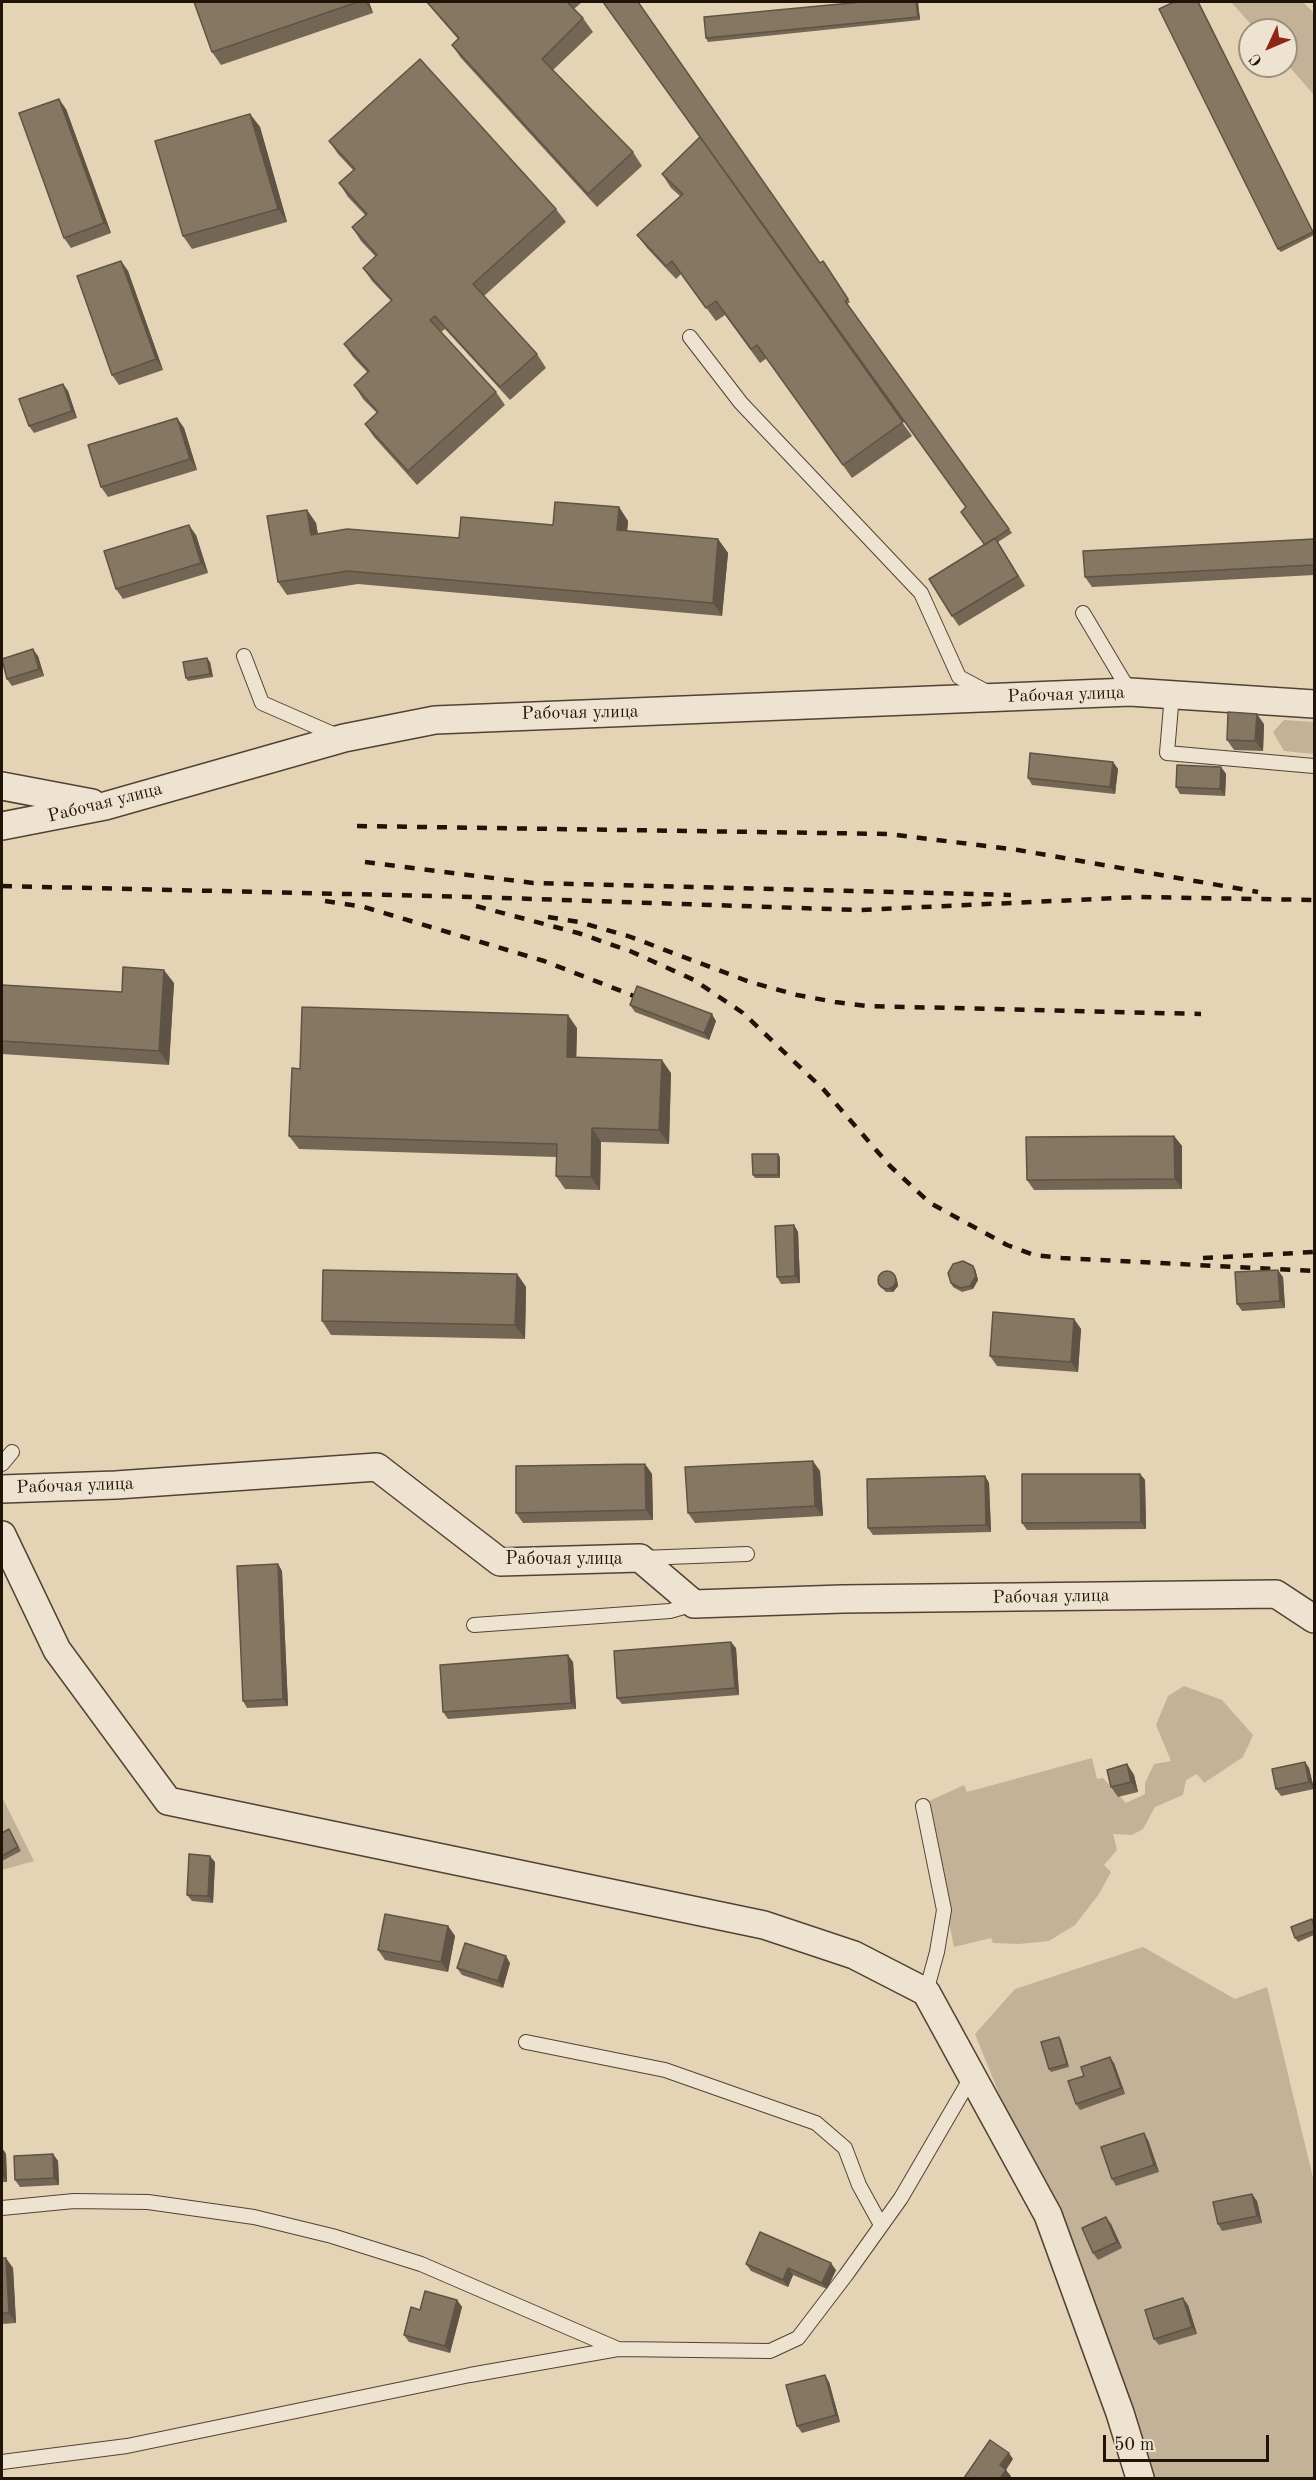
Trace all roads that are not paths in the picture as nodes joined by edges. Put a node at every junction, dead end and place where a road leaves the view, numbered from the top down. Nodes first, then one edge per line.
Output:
1 (690, 337) dead end
2 (1083, 613) dead end
3 (244, 656) dead end
4 (1130, 692) junction
5 (1172, 694) junction
6 (999, 698) junction
7 (1314, 704) edge
8 (344, 738) junction
9 (1314, 766) edge
10 (2, 786) edge
11 (105, 806) junction
12 (2, 826) edge
13 (12, 1452) dead end
14 (2, 1464) edge
15 (2, 1489) edge
16 (2, 1535) edge
17 (747, 1554) dead end
18 (640, 1558) junction
19 (694, 1604) junction
20 (1314, 1619) edge
21 (474, 1625) dead end
22 (924, 1806) dead end
23 (926, 1992) junction
24 (526, 2042) dead end
25 (972, 2076) junction
26 (2, 2208) edge
27 (881, 2225) junction
28 (618, 2349) junction
29 (2, 2462) edge
30 (1140, 2478) edge

1 - 6 lane
2 - 4 lane
3 - 8 lane
4 - 5 street, Рабочая улица
4 - 6 street, Рабочая улица
5 - 7 street, Рабочая улица
5 - 9 lane
6 - 8 street, Рабочая улица
8 - 11 street, Рабочая улица
10 - 11 street
11 - 12 street, Рабочая улица
13 - 14 lane
15 - 18 street, Рабочая улица
16 - 23 street
17 - 18 lane
18 - 19 street, Рабочая улица
19 - 20 street, Рабочая улица
19 - 21 lane
22 - 23 lane
23 - 25 street
24 - 27 lane
25 - 27 lane
25 - 30 street
26 - 28 lane
27 - 28 lane
28 - 29 lane

